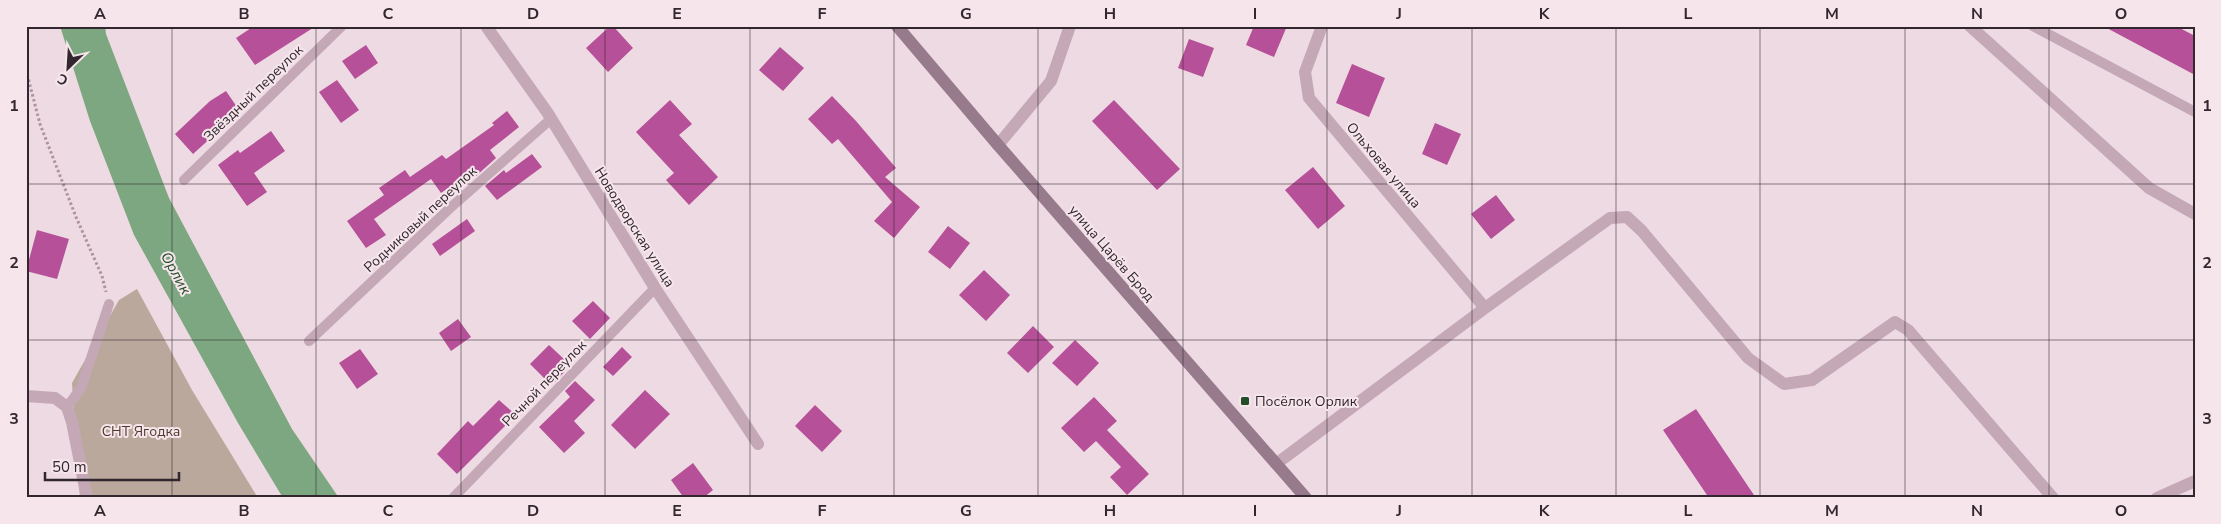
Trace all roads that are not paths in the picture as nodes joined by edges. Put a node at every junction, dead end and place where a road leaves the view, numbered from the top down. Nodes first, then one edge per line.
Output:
1 (342, 26) edge
2 (486, 26) edge
3 (897, 26) edge
4 (1070, 26) edge
5 (1322, 26) edge
6 (1970, 26) edge
7 (2033, 26) edge
8 (2195, 112) edge
9 (551, 119) junction
10 (998, 145) junction
11 (184, 180) dead end
12 (2195, 214) edge
13 (655, 288) junction
14 (110, 304) road end
15 (1484, 308) junction
16 (310, 341) dead end
17 (26, 396) edge
18 (67, 407) junction
19 (758, 444) dead end
20 (1276, 464) junction
21 (2195, 480) edge
22 (87, 498) edge
23 (453, 498) edge
24 (1306, 498) edge
25 (2053, 498) edge
26 (2156, 498) edge

1 - 11 lane, Звёздный переулок
2 - 9 street, Новодворская улица
3 - 10 street, улица Царёв Брод
4 - 10 street
5 - 15 street, Ольховая улица
6 - 12 street
7 - 8 lane
9 - 13 street, Новодворская улица
9 - 16 lane, Родниковый переулок
10 - 20 street, улица Царёв Брод
13 - 19 street, Новодворская улица
13 - 23 lane, Речной переулок
14 - 18 lane
15 - 20 street
15 - 25 street
17 - 18 street
18 - 22 street
20 - 24 street, улица Царёв Брод
21 - 26 street

